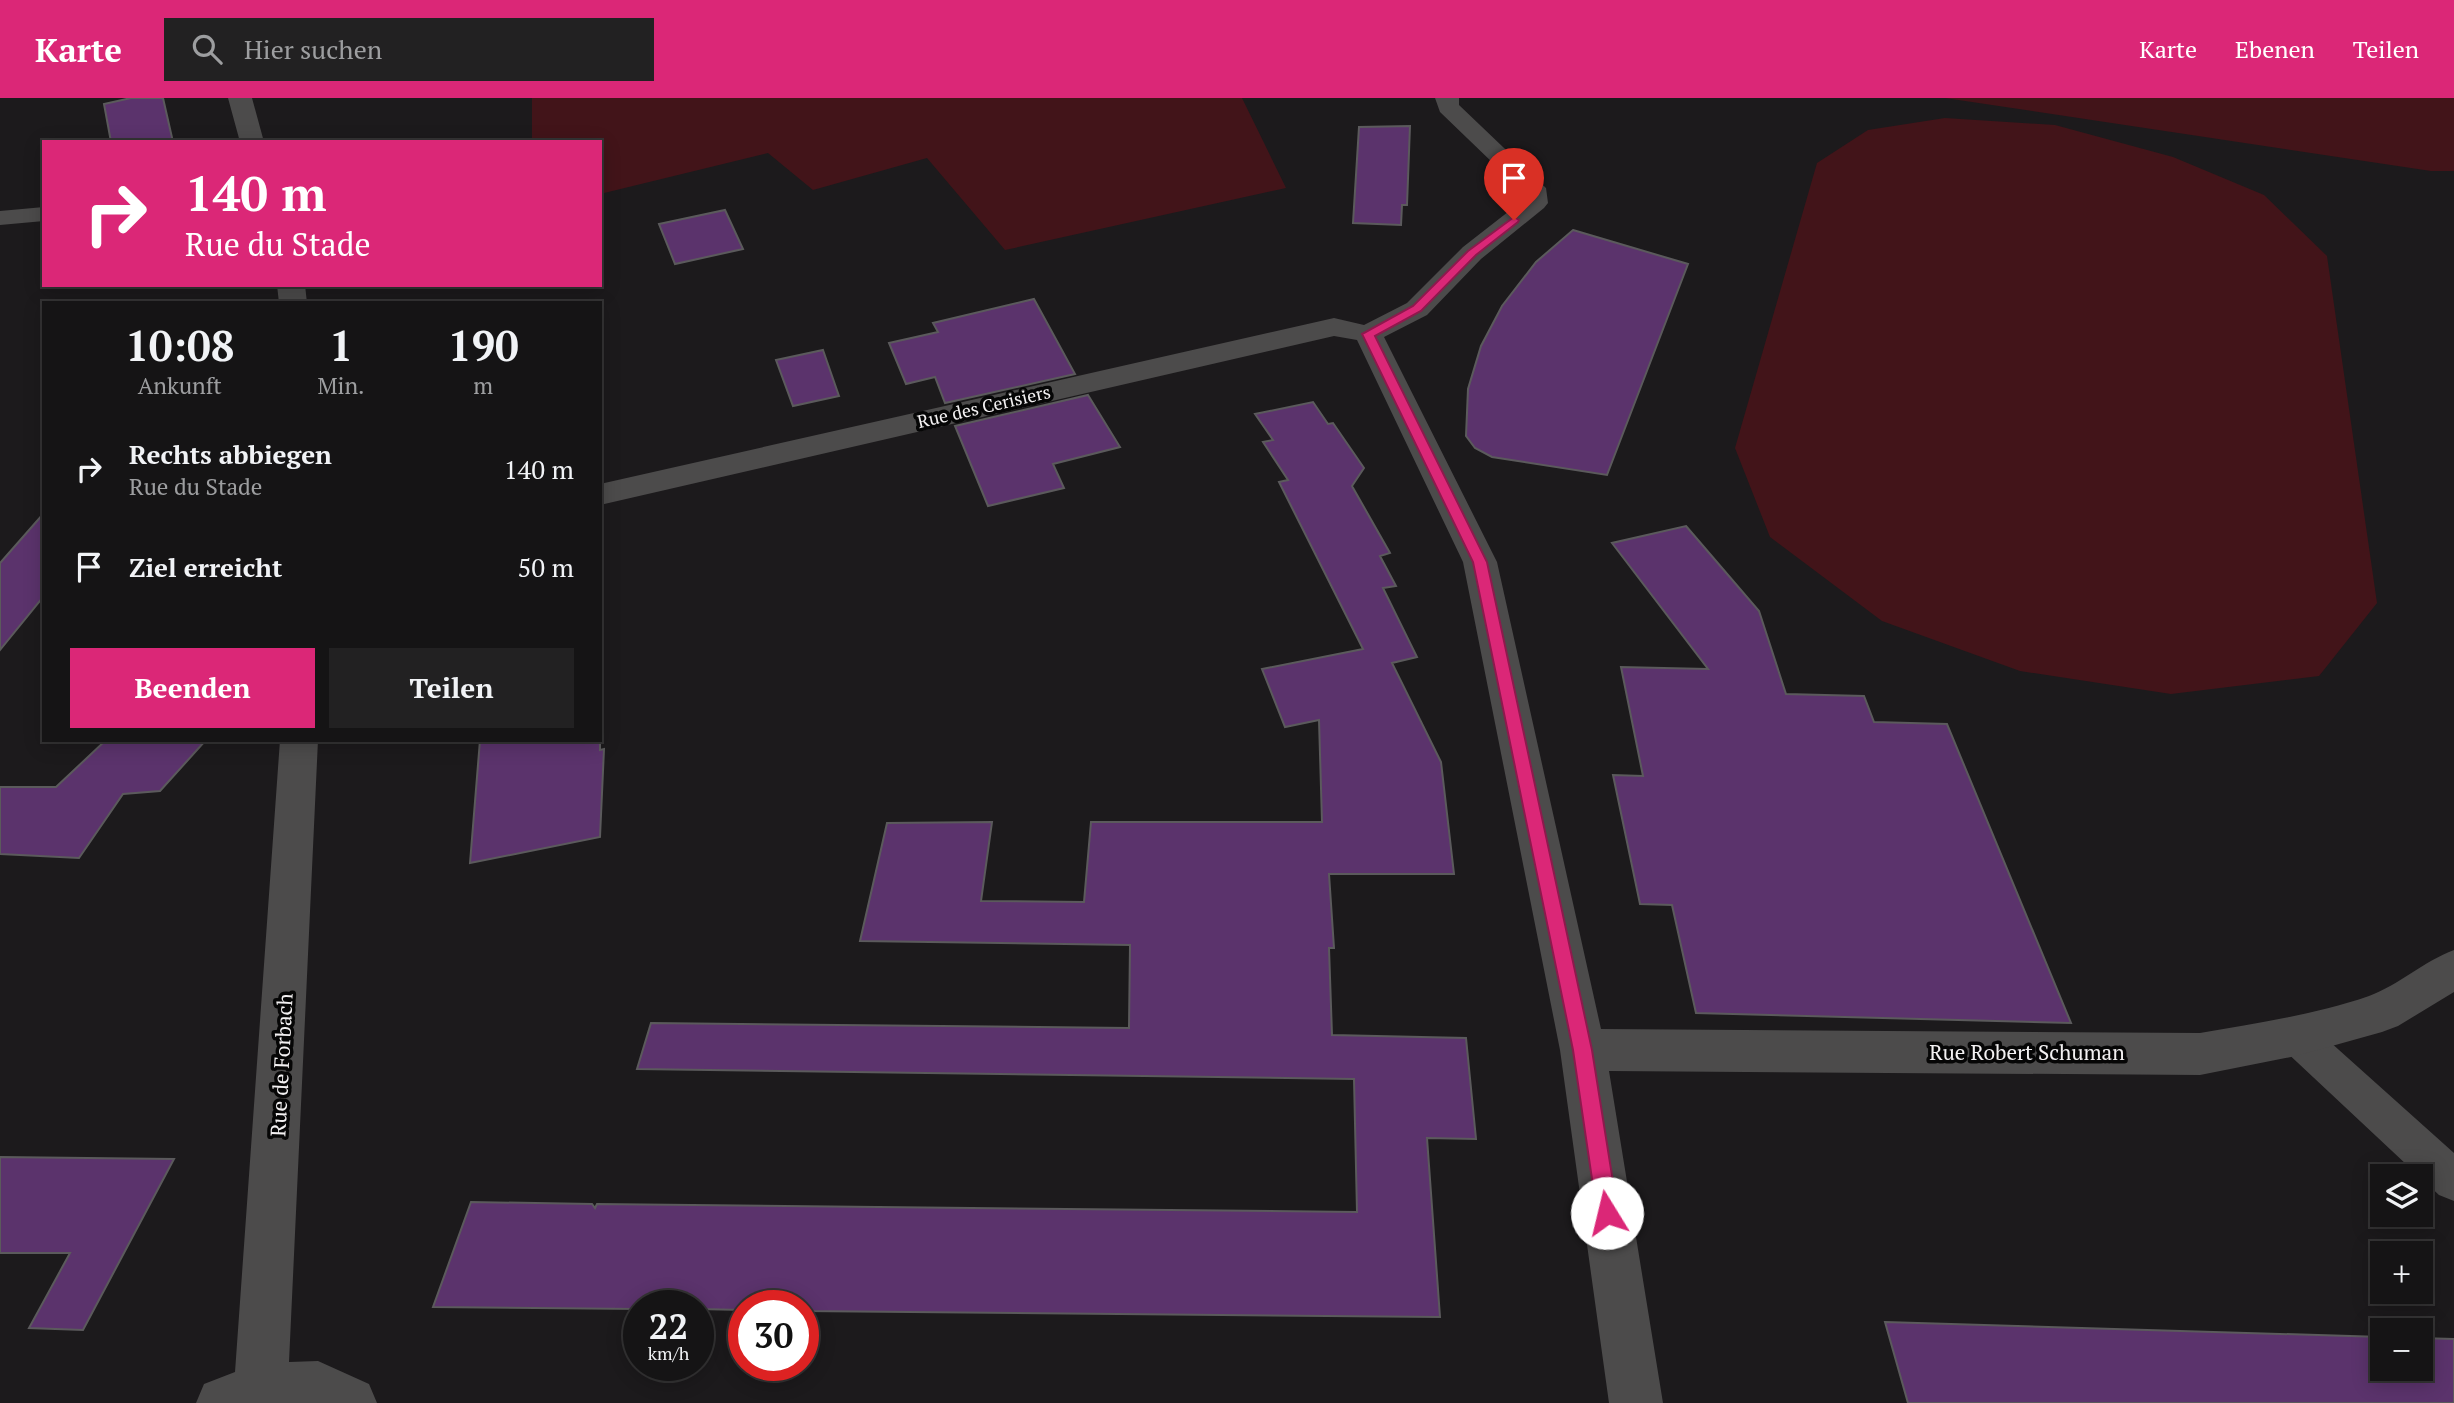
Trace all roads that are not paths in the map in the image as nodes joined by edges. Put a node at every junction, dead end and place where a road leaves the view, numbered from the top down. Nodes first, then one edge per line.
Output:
1 (240, 98) edge
2 (1447, 98) edge
3 (251, 140) edge
4 (42, 214) edge
5 (0, 218) edge
6 (1368, 334) junction
7 (602, 495) edge
8 (299, 742) edge
9 (2454, 969) edge
10 (2296, 1035) junction
11 (1583, 1050) junction
12 (2454, 1181) edge
13 (242, 1396) edge
14 (350, 1403) edge
15 (1636, 1403) edge

1 - 3 street
2 - 6 street
4 - 5 lane
6 - 7 street, Rue des Cerisiers
6 - 11 street
8 - 13 street, Rue de Forbach
9 - 10 street, Rue Robert Schuman
10 - 11 street, Rue Robert Schuman
10 - 12 lane
11 - 15 street
13 - 14 street, Rue de Forbach

